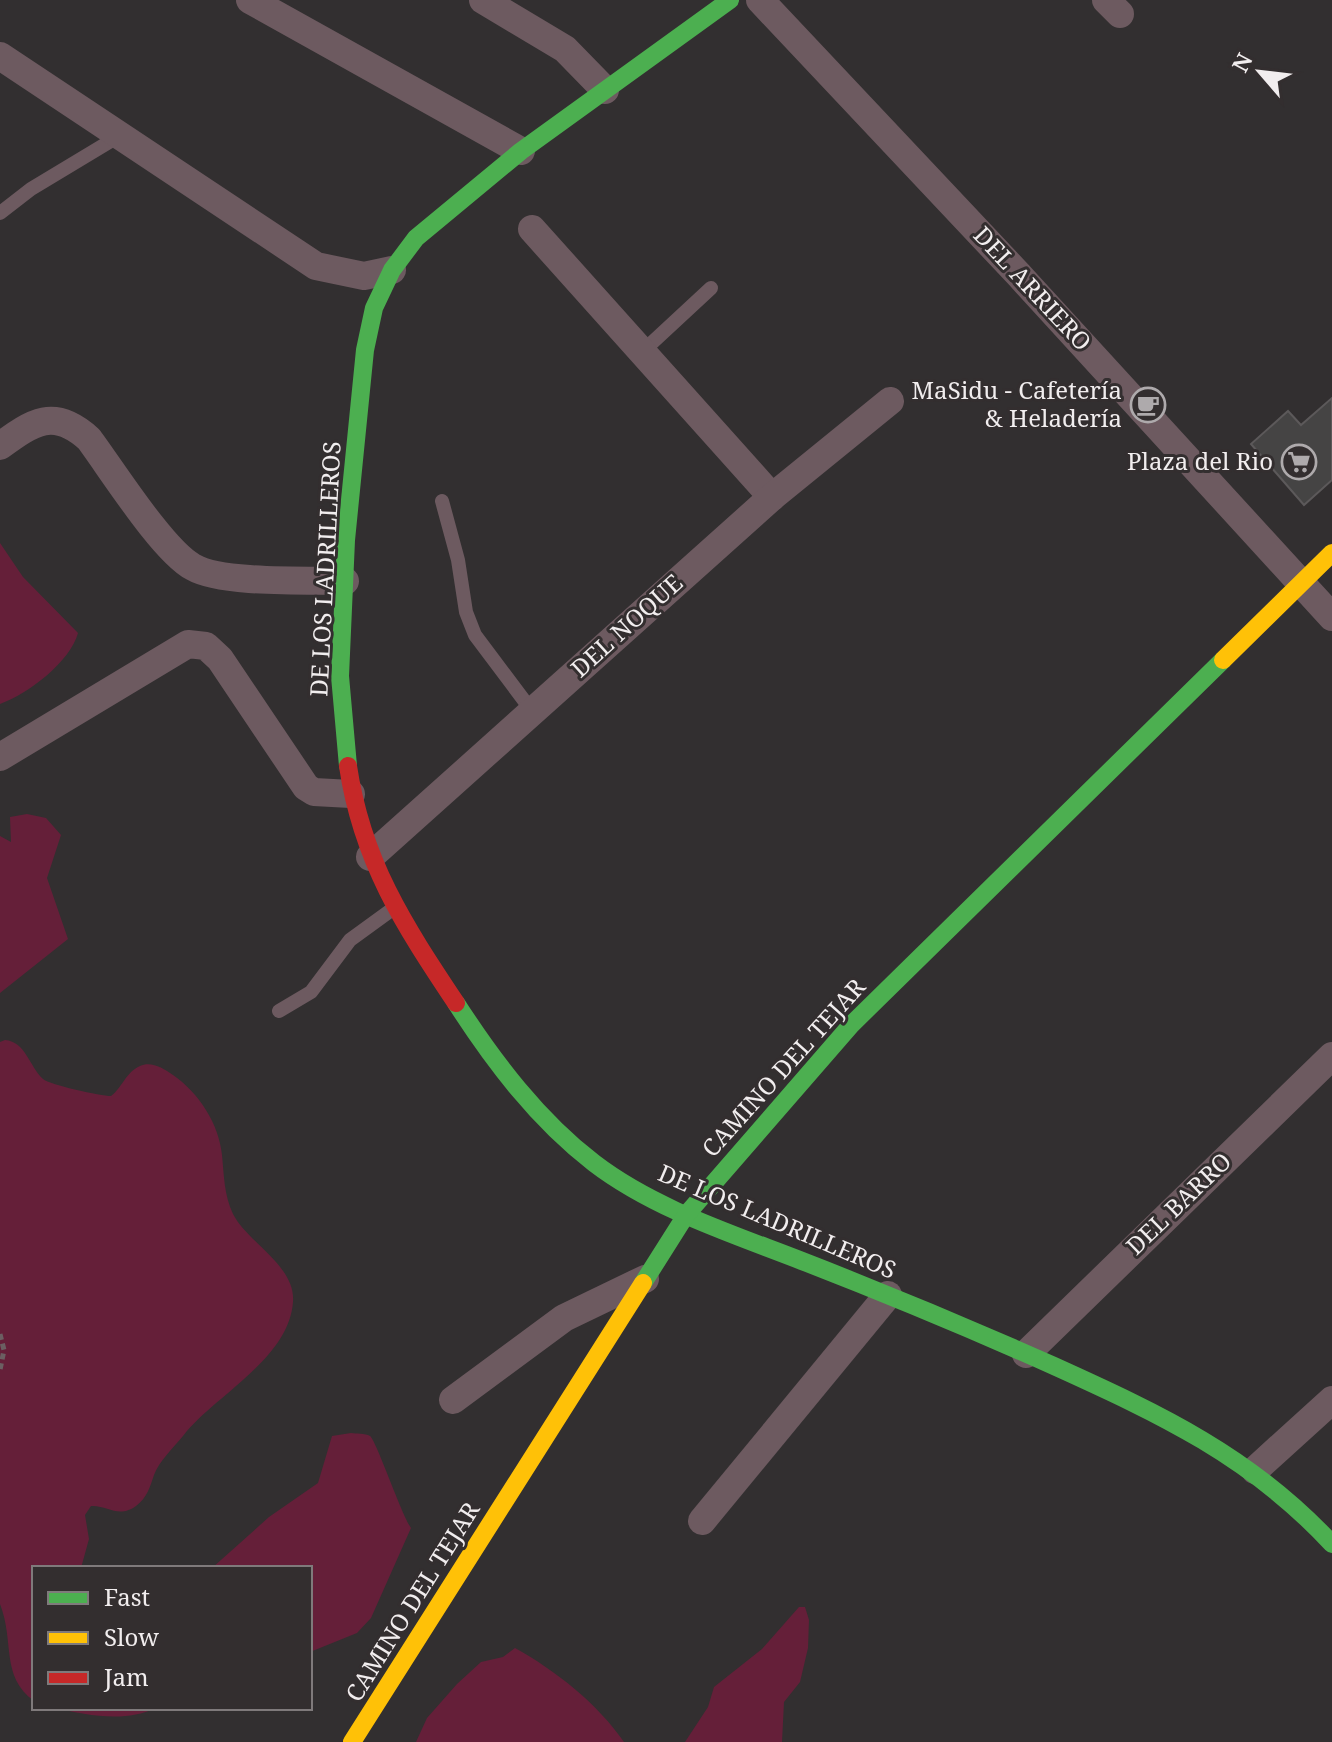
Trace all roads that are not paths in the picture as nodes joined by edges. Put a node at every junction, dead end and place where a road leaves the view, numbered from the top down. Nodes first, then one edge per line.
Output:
1 (250, 0) edge
2 (483, 0) edge
3 (730, 0) edge
4 (760, 0) edge
5 (0, 56) edge
6 (605, 90) junction
7 (119, 136) junction
8 (521, 151) junction
9 (0, 213) edge
10 (532, 229) dead end
11 (392, 270) junction
12 (711, 288) dead end
13 (642, 352) junction
14 (890, 401) dead end
15 (0, 446) edge
16 (772, 497) junction
17 (442, 501) dead end
18 (1332, 553) edge
19 (345, 581) junction
20 (1302, 585) junction
21 (1332, 617) edge
22 (532, 711) junction
23 (0, 757) edge
24 (351, 794) junction
25 (370, 857) junction
26 (394, 908) junction
27 (279, 1011) dead end
28 (1332, 1056) edge
29 (686, 1215) junction
30 (645, 1279) junction
31 (888, 1295) junction
32 (1026, 1354) junction
33 (453, 1400) dead end
34 (1332, 1400) edge
35 (1255, 1470) junction
36 (702, 1521) dead end
37 (1332, 1544) edge
38 (352, 1742) edge

1 - 8 street
2 - 6 street
3 - 6 street, DE LOS LADRILLEROS
4 - 20 street, DEL ARRIERO
5 - 7 street
6 - 8 street, DE LOS LADRILLEROS
7 - 9 lane
7 - 11 street
8 - 11 street, DE LOS LADRILLEROS
10 - 13 street
11 - 19 street, DE LOS LADRILLEROS
12 - 13 lane
13 - 16 street
14 - 16 street, DEL NOQUE
15 - 19 street
16 - 22 street, DEL NOQUE
17 - 22 lane
18 - 20 street, CAMINO DEL TEJAR
19 - 24 street, DE LOS LADRILLEROS
20 - 21 street, DEL ARRIERO
20 - 29 street, CAMINO DEL TEJAR
22 - 25 street, DEL NOQUE
23 - 24 street
24 - 25 street, DE LOS LADRILLEROS
25 - 26 street, DE LOS LADRILLEROS
26 - 27 lane
26 - 29 street, DE LOS LADRILLEROS
28 - 32 street, DEL BARRO
29 - 30 street, CAMINO DEL TEJAR
29 - 31 street, DE LOS LADRILLEROS
30 - 33 street
30 - 38 street, CAMINO DEL TEJAR
31 - 32 street, DE LOS LADRILLEROS
31 - 36 street
32 - 35 street, DE LOS LADRILLEROS
34 - 35 street
35 - 37 street, DE LOS LADRILLEROS

